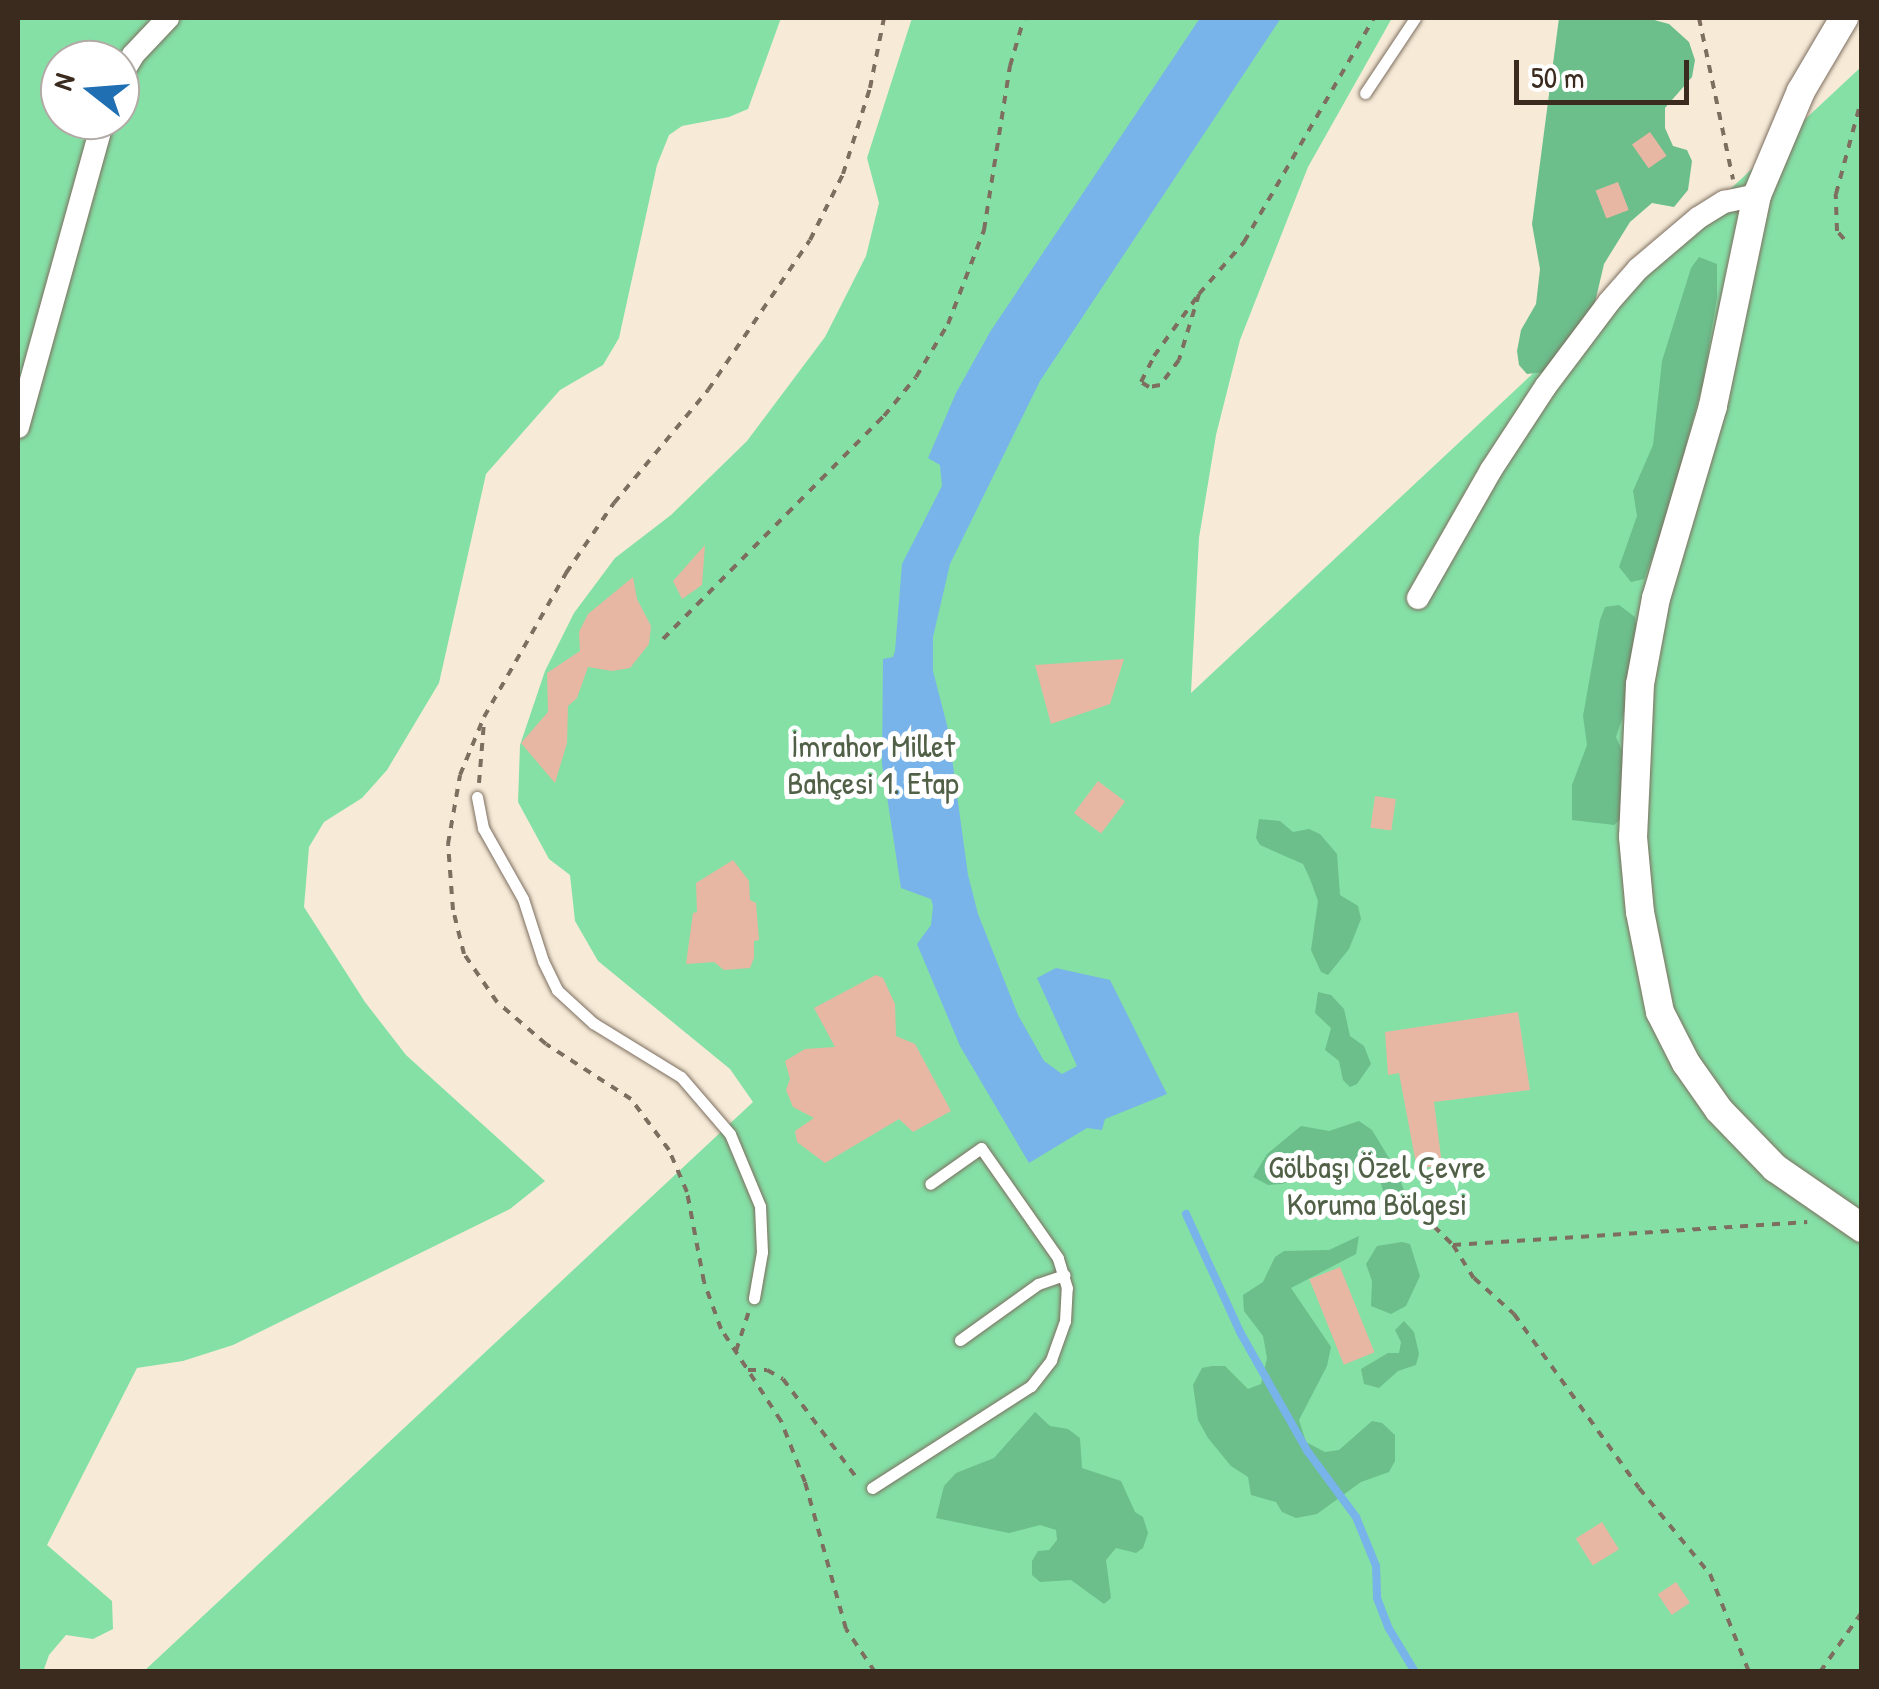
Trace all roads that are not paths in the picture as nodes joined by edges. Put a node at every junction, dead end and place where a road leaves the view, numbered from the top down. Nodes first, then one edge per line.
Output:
1 (168, 18) edge
2 (1415, 18) edge
3 (1844, 18) edge
4 (140, 48) edge
5 (1366, 94) dead end
6 (97, 140) edge
7 (1747, 197) junction
8 (18, 427) edge
9 (1418, 598) dead end
10 (477, 797) road end
11 (930, 1184) dead end
12 (1862, 1228) edge
13 (1064, 1275) junction
14 (754, 1298) road end
15 (960, 1340) dead end
16 (872, 1488) road end

1 - 4 street
2 - 5 lane
3 - 7 street
6 - 8 street
7 - 9 street
7 - 12 street
10 - 14 lane
11 - 13 lane
13 - 15 lane
13 - 16 lane

